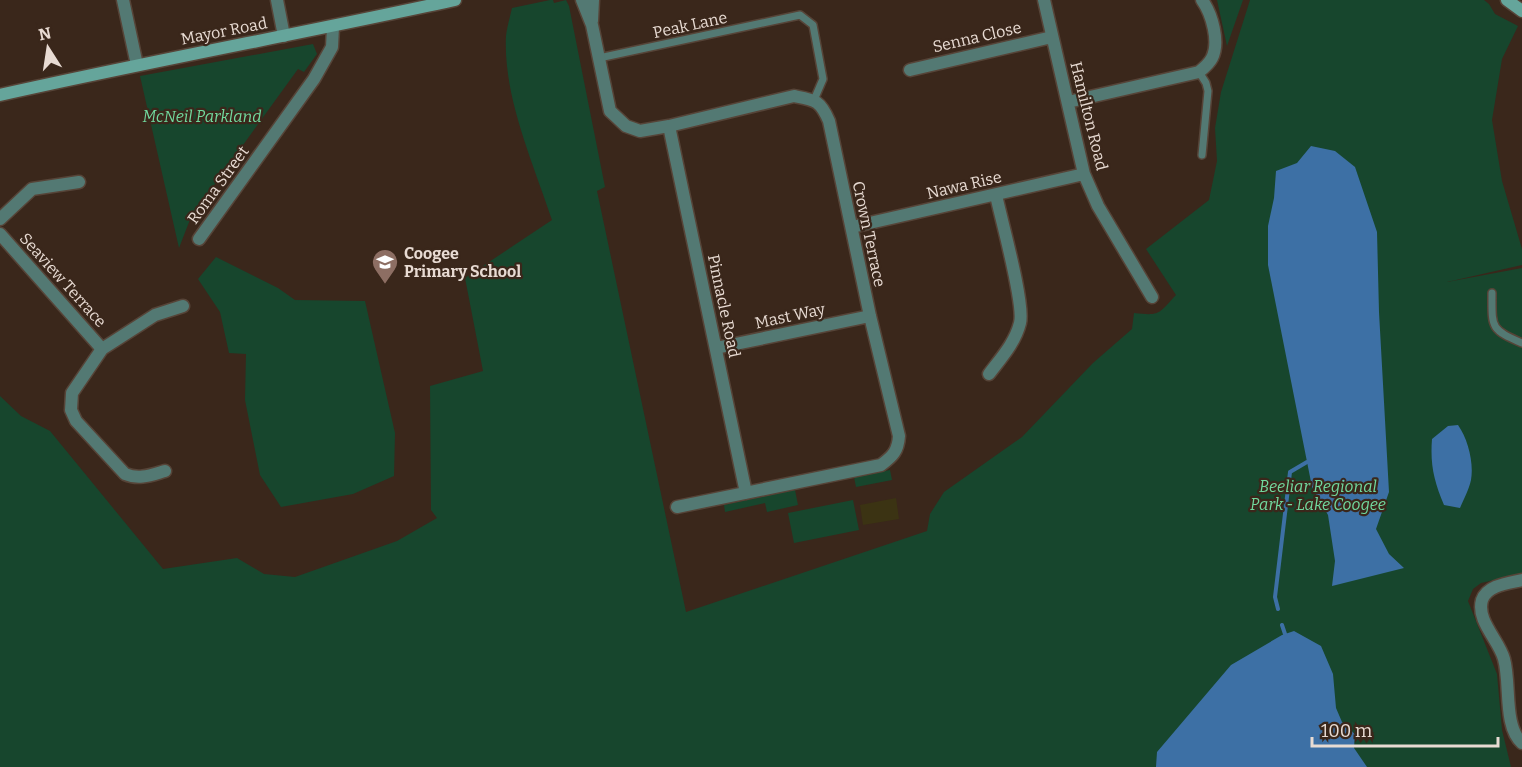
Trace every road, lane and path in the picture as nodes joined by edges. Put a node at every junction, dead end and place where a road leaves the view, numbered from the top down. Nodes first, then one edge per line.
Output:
1 (123, 0) edge
2 (277, 0) edge
3 (455, 0) edge
4 (582, 0) edge
5 (593, 0) edge
6 (1044, 0) edge
7 (1202, 0) edge
8 (1507, 0) edge
9 (1522, 11) edge
10 (592, 25) junction
11 (333, 27) junction
12 (284, 36) junction
13 (1053, 37) junction
14 (600, 58) junction
15 (137, 64) junction
16 (910, 70) dead end
17 (1199, 72) junction
18 (0, 95) edge
19 (814, 100) junction
20 (1068, 102) junction
21 (669, 126) junction
22 (1202, 155) dead end
23 (1084, 174) junction
24 (79, 182) dead end
25 (996, 195) junction
26 (0, 219) edge
27 (852, 227) junction
28 (0, 234) edge
29 (199, 239) dead end
30 (1492, 293) dead end
31 (1152, 297) dead end
32 (183, 306) dead end
33 (870, 316) junction
34 (1522, 343) edge
35 (716, 348) junction
36 (102, 349) junction
37 (989, 374) dead end
38 (165, 471) dead end
39 (746, 493) junction
40 (677, 507) dead end
41 (1522, 580) edge
42 (1522, 743) edge

1 - 15 street
2 - 12 street
3 - 11 main road, Mayor Road
4 - 10 street
5 - 10 street
6 - 13 street, Hamilton Road
7 - 17 street
8 - 9 main road
10 - 14 street
11 - 12 main road, Mayor Road
11 - 29 street, Roma Street
12 - 15 main road, Mayor Road
13 - 16 street, Senna Close
13 - 20 street, Hamilton Road
14 - 19 lane, Peak Lane
14 - 21 street
15 - 18 main road, Mayor Road
17 - 20 street
17 - 22 lane
19 - 21 street
19 - 27 street, Crown Terrace
20 - 23 street, Hamilton Road
21 - 35 street, Pinnacle Road
23 - 25 street, Nawa Rise
23 - 31 street, Hamilton Road
24 - 26 street
25 - 27 street, Nawa Rise
25 - 37 street
27 - 33 street, Crown Terrace
28 - 36 street, Seaview Terrace
30 - 34 lane
32 - 36 street
33 - 35 street, Mast Way
33 - 39 street, Crown Terrace
35 - 39 street, Pinnacle Road
36 - 38 street
39 - 40 street, Crown Terrace
41 - 42 street

